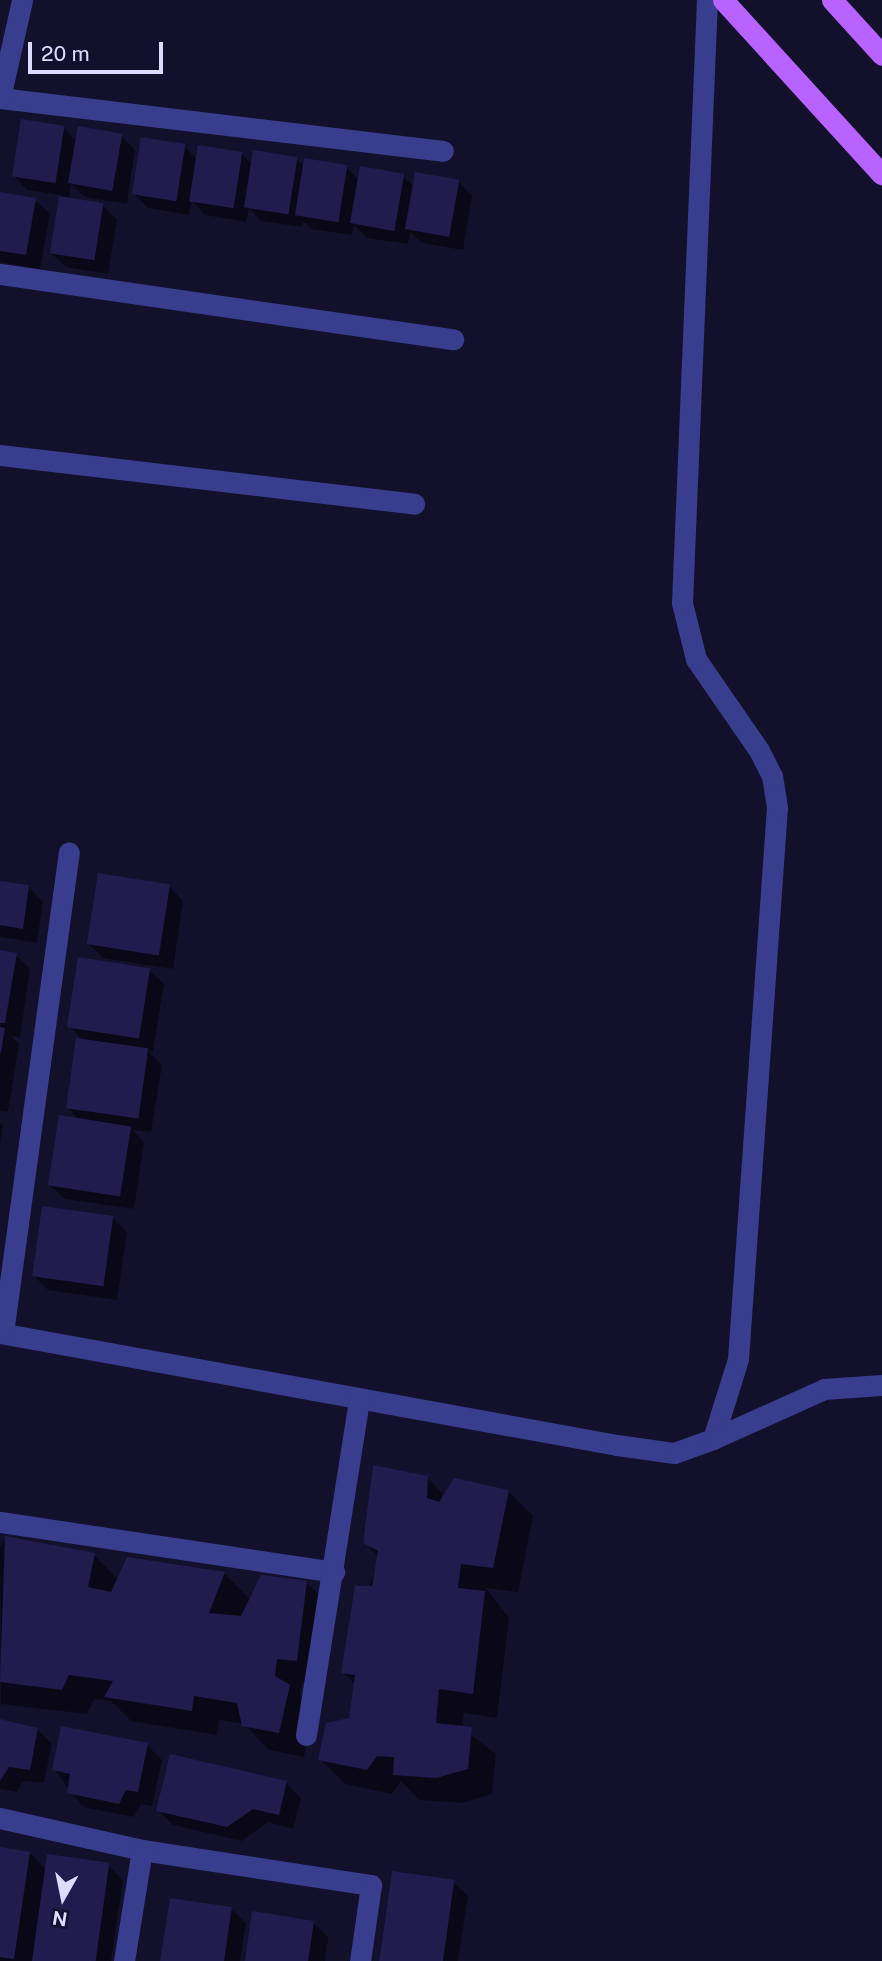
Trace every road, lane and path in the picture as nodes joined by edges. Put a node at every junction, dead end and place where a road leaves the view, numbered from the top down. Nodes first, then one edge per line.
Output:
1 (708, 0) edge
2 (723, 0) edge
3 (832, 0) edge
4 (14, 9) edge
5 (882, 55) edge
6 (0, 98) edge
7 (443, 152) dead end
8 (882, 175) edge
9 (0, 274) edge
10 (453, 339) dead end
11 (0, 455) edge
12 (414, 504) dead end
13 (69, 853) dead end
14 (1, 1333) edge
15 (882, 1385) edge
16 (359, 1399) junction
17 (712, 1438) junction
18 (0, 1522) edge
19 (334, 1572) junction
20 (306, 1735) dead end
21 (0, 1818) edge
22 (142, 1850) junction
23 (124, 1961) edge
24 (360, 1961) edge

1 - 17 street
2 - 8 main road
3 - 5 main road
4 - 6 street
6 - 7 street
9 - 10 street
11 - 12 street
13 - 14 street
14 - 16 street
15 - 17 street
16 - 17 street
16 - 19 street
18 - 19 street
19 - 20 street
21 - 22 street
22 - 23 street
22 - 24 street

